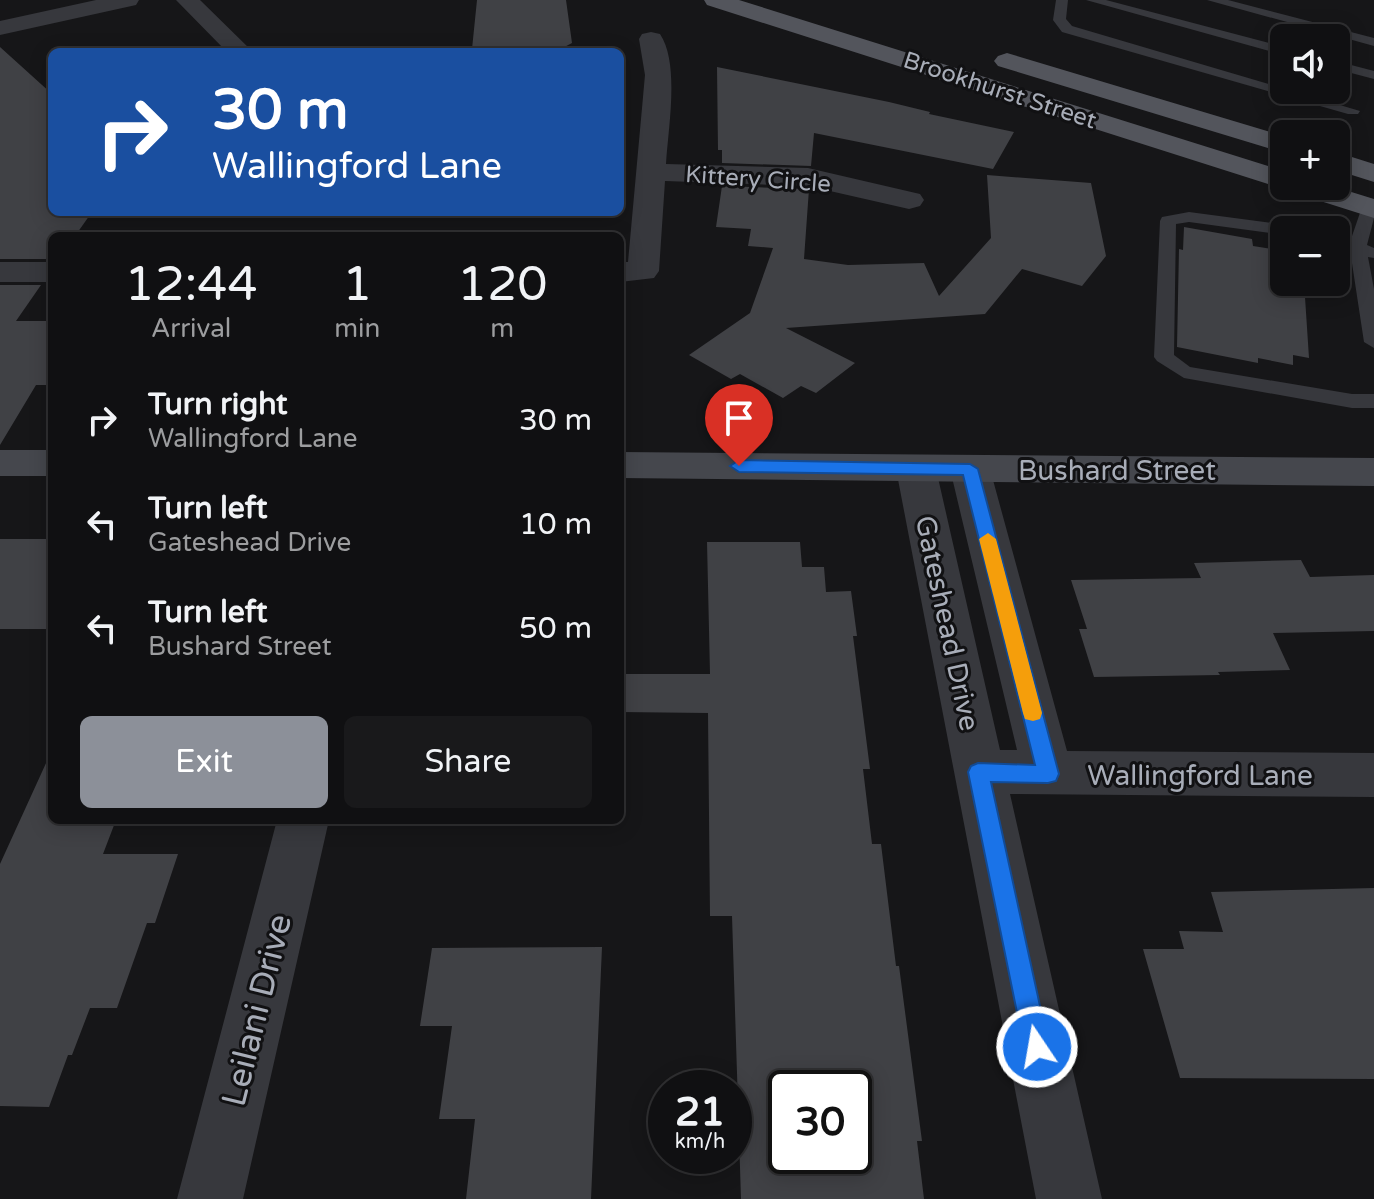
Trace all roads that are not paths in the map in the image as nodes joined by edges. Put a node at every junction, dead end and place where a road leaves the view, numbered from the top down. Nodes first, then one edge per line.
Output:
1 (128, 0) edge
2 (187, 0) edge
3 (715, 0) edge
4 (1062, 0) edge
5 (1092, 0) edge
6 (1213, 0) edge
7 (0, 28) edge
8 (651, 39) dead end
9 (1374, 42) edge
10 (1270, 47) edge
11 (237, 48) edge
12 (986, 54) dead end
13 (1350, 69) edge
14 (1374, 75) edge
15 (1353, 111) dead end
16 (1270, 141) edge
17 (1350, 165) edge
18 (653, 172) junction
19 (1374, 173) edge
20 (1270, 176) edge
21 (909, 200) dead end
22 (1347, 200) edge
23 (1372, 208) edge
24 (1270, 228) edge
25 (1366, 251) edge
26 (0, 272) edge
27 (48, 272) edge
28 (632, 272) edge
29 (1374, 342) edge
30 (1374, 401) edge
31 (0, 463) edge
32 (48, 463) edge
33 (624, 465) edge
34 (916, 469) junction
35 (970, 469) junction
36 (1374, 472) edge
37 (978, 772) junction
38 (1048, 774) junction
39 (1374, 775) edge
40 (302, 824) edge
41 (210, 1199) edge
42 (1069, 1199) edge

1 - 7 street
2 - 11 street
3 - 20 main road, Brookhurst Street
4 - 15 lane
5 - 10 lane
6 - 9 lane
8 - 18 street
12 - 16 main road, Brookhurst Street
13 - 14 lane
17 - 19 main road
18 - 21 street, Kittery Circle
18 - 28 street
22 - 23 main road
23 - 25 lane
24 - 30 lane
25 - 29 lane
26 - 27 street
31 - 32 street
33 - 34 street, Bushard Street
34 - 35 street, Bushard Street
34 - 37 street, Gateshead Drive
35 - 36 street, Bushard Street
35 - 38 street, Gateshead Drive
37 - 38 street, Wallingford Lane
37 - 42 street, Gateshead Drive
38 - 39 street, Wallingford Lane
40 - 41 street, Leilani Drive

